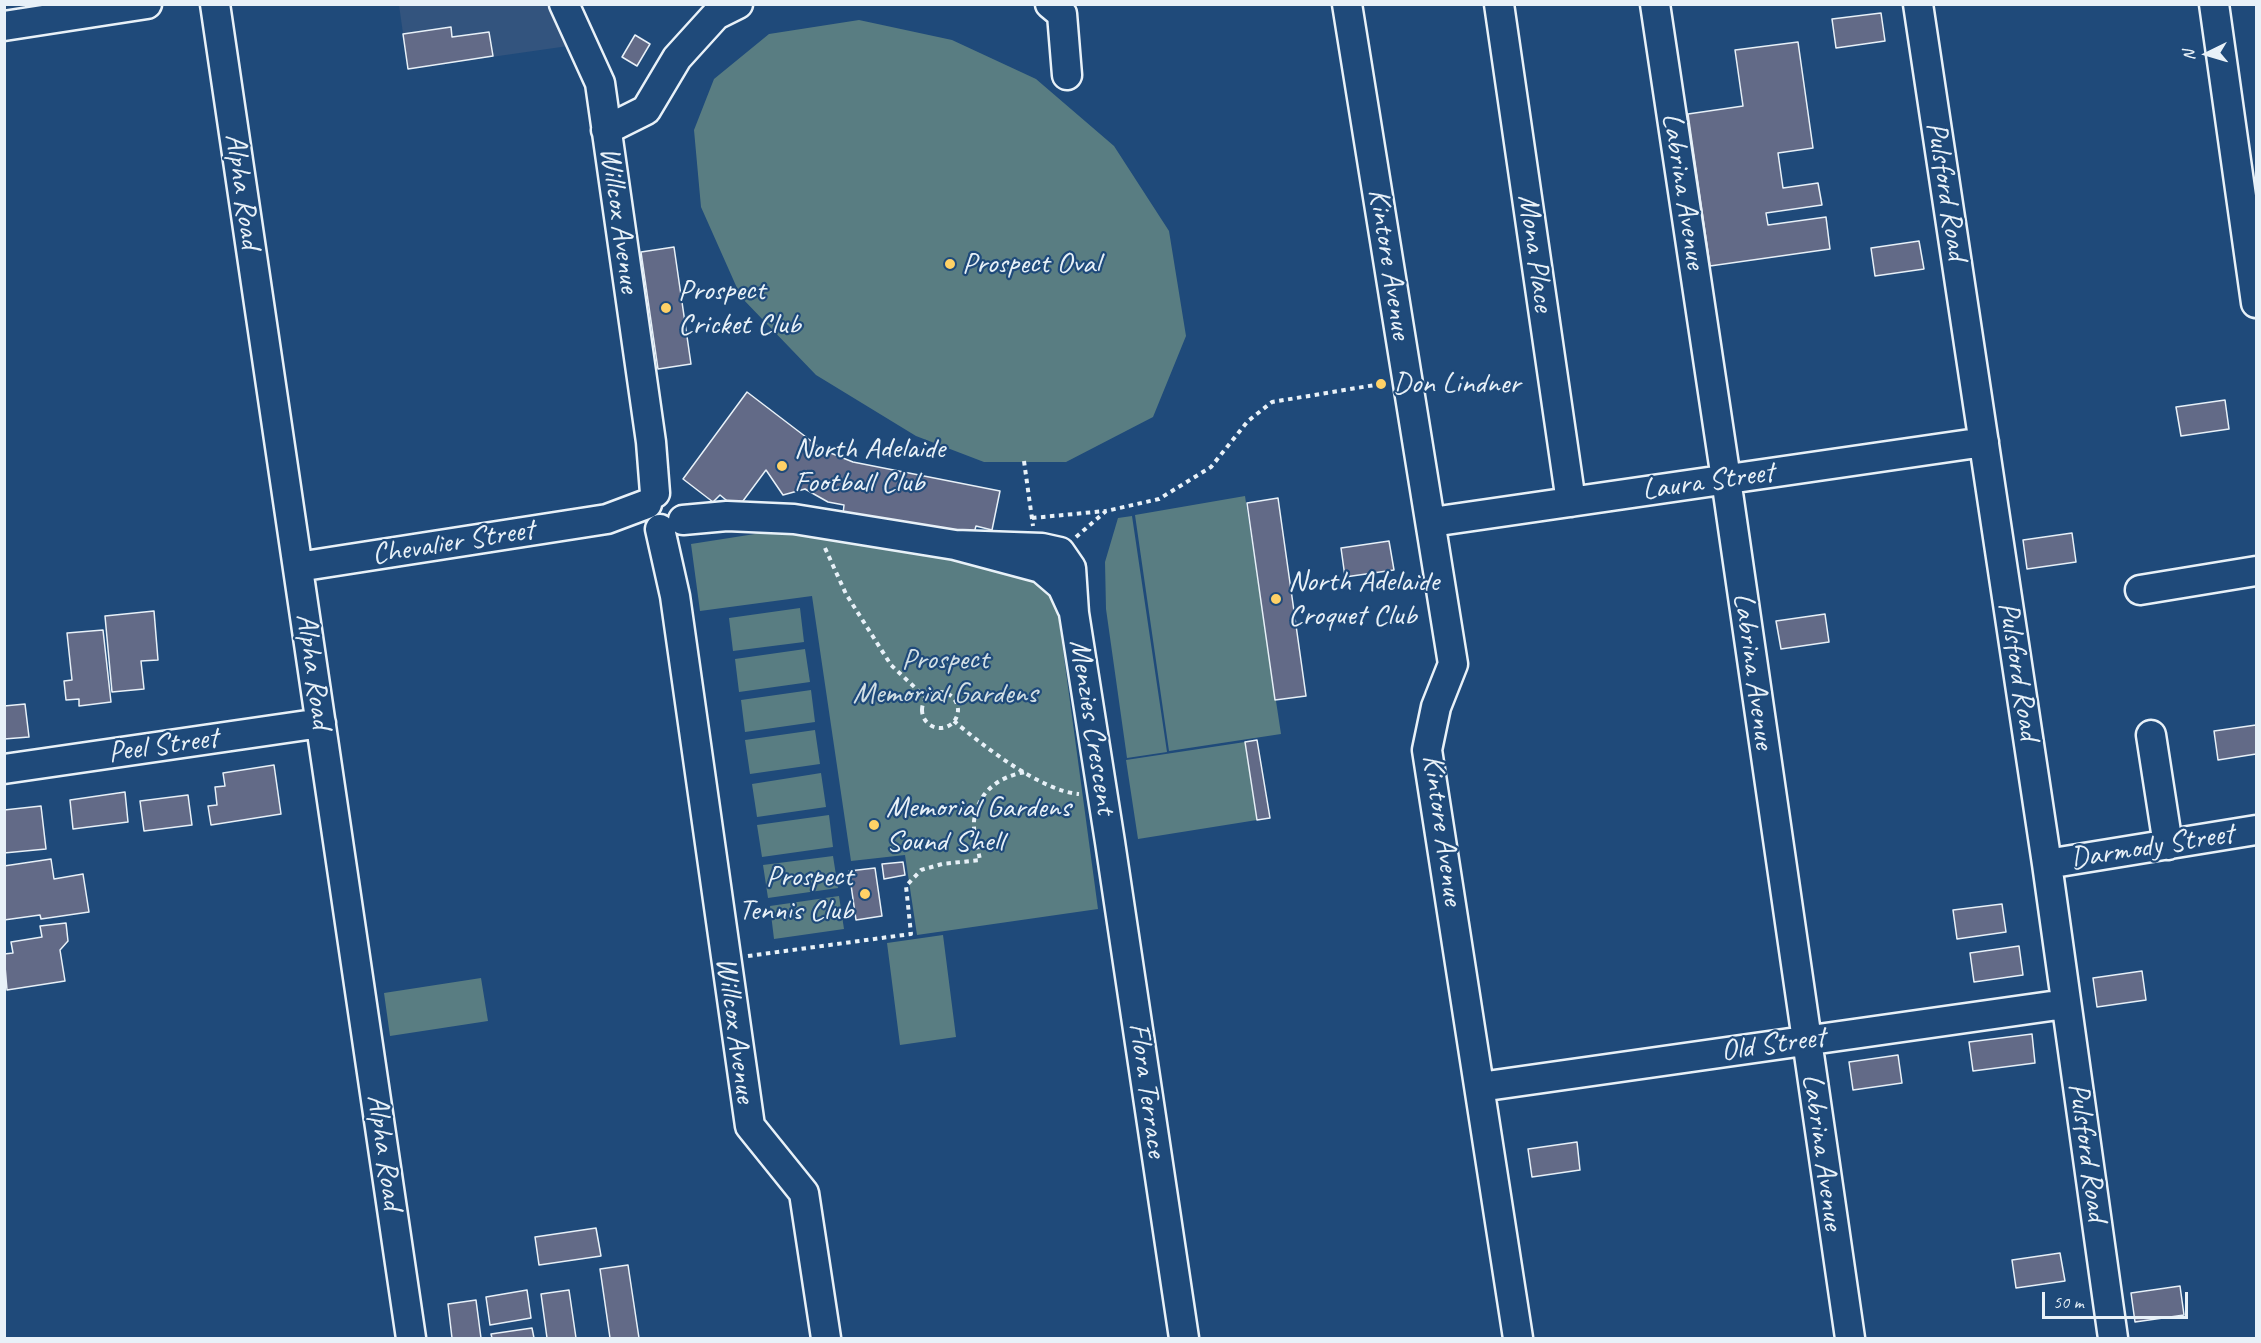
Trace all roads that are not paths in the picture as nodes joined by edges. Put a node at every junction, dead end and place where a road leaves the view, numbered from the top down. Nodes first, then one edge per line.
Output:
1 (147, 4) edge
2 (215, 4) edge
3 (564, 4) edge
4 (738, 4) edge
5 (1050, 4) edge
6 (1347, 4) edge
7 (1499, 4) edge
8 (1655, 4) edge
9 (1918, 4) edge
10 (2214, 4) edge
11 (4, 26) edge
12 (1066, 75) dead end
13 (606, 130) junction
14 (2256, 303) edge
15 (1984, 442) junction
16 (1726, 479) junction
17 (1571, 502) junction
18 (666, 510) junction
19 (1432, 522) junction
20 (956, 546) junction
21 (298, 567) junction
22 (2256, 571) edge
23 (2140, 590) dead end
24 (1074, 613) junction
25 (321, 723) junction
26 (2151, 735) dead end
27 (4, 770) edge
28 (2256, 830) edge
29 (1110, 842) joint
30 (2168, 844) junction
31 (2047, 864) junction
32 (2065, 1004) junction
33 (1806, 1041) junction
34 (1480, 1087) junction
35 (411, 1338) edge
36 (825, 1338) edge
37 (1184, 1338) edge
38 (1518, 1338) edge
39 (1850, 1338) edge
40 (2113, 1338) edge

1 - 11 street
2 - 21 street, Alpha Road
3 - 13 street, Willcox Avenue
4 - 13 street
5 - 12 street
6 - 19 street, Kintore Avenue
7 - 17 street, Mona Place
8 - 16 street, Labrina Avenue
9 - 15 street, Pulsford Road
10 - 14 street
13 - 18 street, Willcox Avenue
15 - 16 street, Laura Street
15 - 31 street, Pulsford Road
16 - 17 street, Laura Street
16 - 33 street, Labrina Avenue
17 - 19 street, Laura Street
18 - 20 street, Menzies Crescent
18 - 21 street, Chevalier Street
18 - 36 street, Willcox Avenue
19 - 34 street, Kintore Avenue
20 - 24 street, Menzies Crescent
20 - 24 street, Menzies Crescent
21 - 25 street, Alpha Road
22 - 23 street
24 - 29 street, Menzies Crescent
25 - 27 street, Peel Street
25 - 35 street, Alpha Road
26 - 30 street
28 - 30 street, Darmody Street
29 - 37 street, Flora Terrace
30 - 31 street, Darmody Street
31 - 32 street, Pulsford Road
32 - 33 street, Old Street
32 - 40 street, Pulsford Road
33 - 34 street, Old Street
33 - 39 street, Labrina Avenue
34 - 38 street, Kintore Avenue

